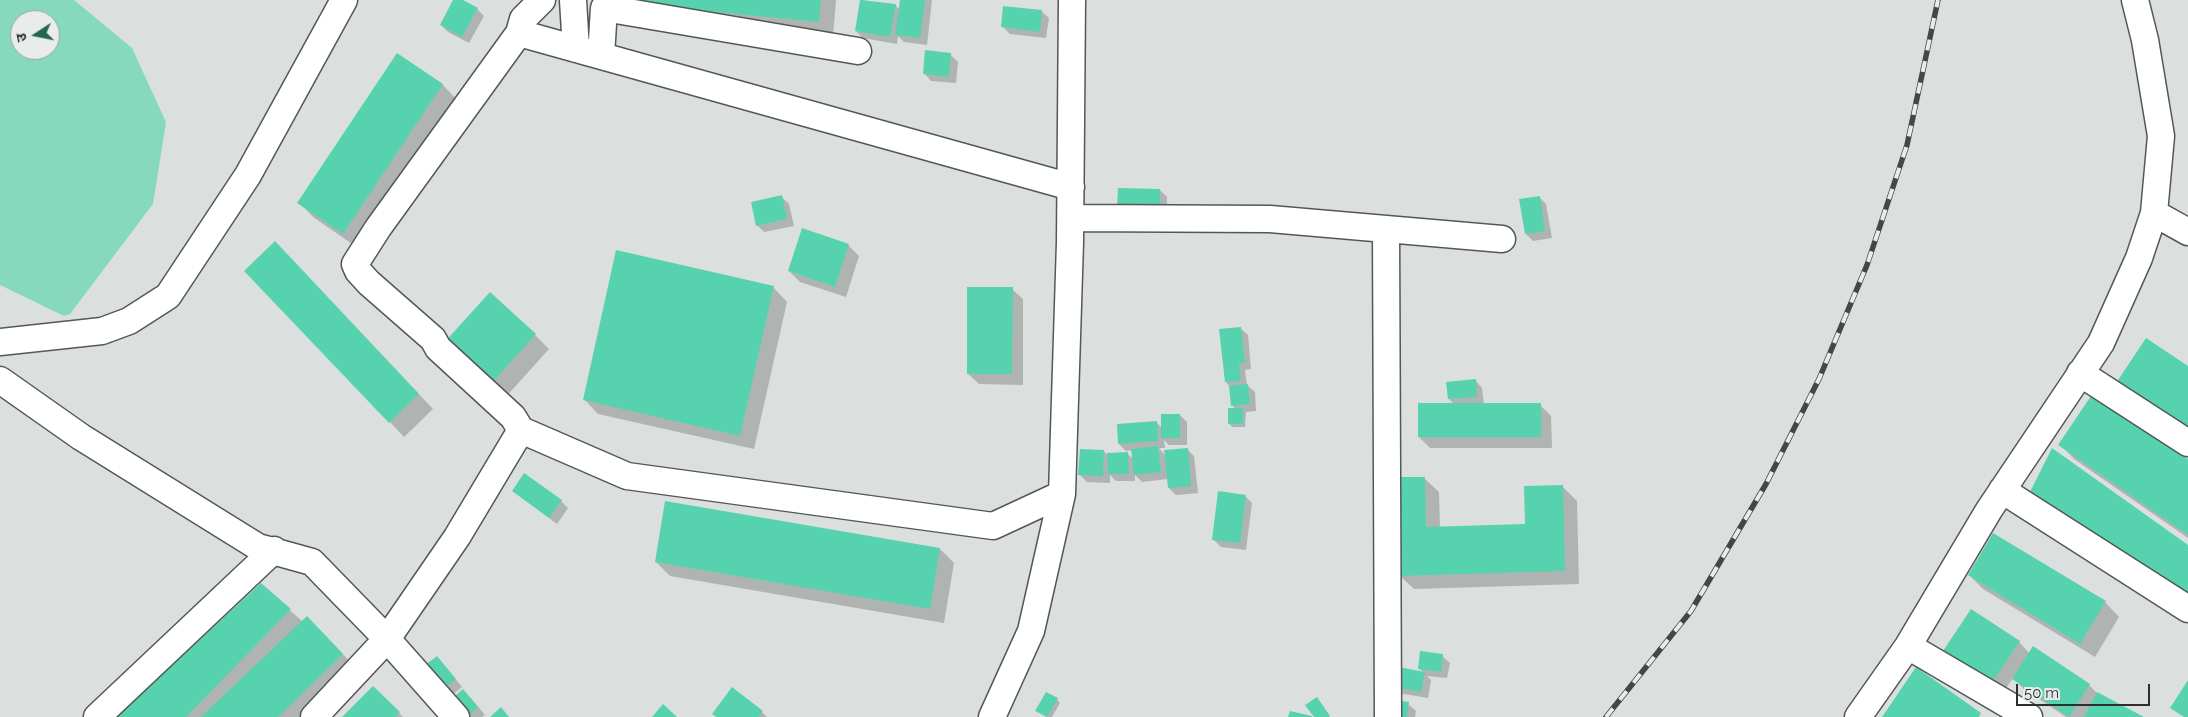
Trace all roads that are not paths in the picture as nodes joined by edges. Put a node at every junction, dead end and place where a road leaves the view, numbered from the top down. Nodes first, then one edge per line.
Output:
1 (344, 0) edge
2 (542, 0) edge
3 (573, 0) edge
4 (1072, 0) edge
5 (2134, 0) edge
6 (519, 33) junction
7 (576, 49) junction
8 (858, 51) dead end
9 (601, 56) junction
10 (1071, 187) junction
11 (2154, 213) junction
12 (1070, 218) junction
13 (1386, 229) junction
14 (2188, 232) edge
15 (1502, 240) dead end
16 (0, 342) edge
17 (2080, 373) junction
18 (0, 380) edge
19 (521, 430) junction
20 (2188, 443) edge
21 (2002, 490) junction
22 (1062, 494) junction
23 (274, 550) junction
24 (2188, 609) edge
25 (387, 639) junction
26 (1908, 646) junction
27 (97, 717) edge
28 (314, 717) edge
29 (456, 717) edge
30 (992, 717) edge
31 (1388, 717) edge
32 (1858, 717) edge
33 (2028, 717) edge

1 - 16 street
2 - 6 street
3 - 7 street
4 - 10 street
5 - 11 street
6 - 7 street
6 - 19 street
7 - 9 street
8 - 9 street
9 - 10 street
10 - 12 street
11 - 14 street
11 - 17 street
12 - 13 street
12 - 22 street
13 - 15 street
13 - 31 street
17 - 20 street
17 - 21 street
18 - 23 street
19 - 22 street
19 - 25 street
21 - 24 street
21 - 26 street
22 - 30 street
23 - 25 street
23 - 27 street
25 - 28 street
25 - 29 street
26 - 32 street
26 - 33 street

